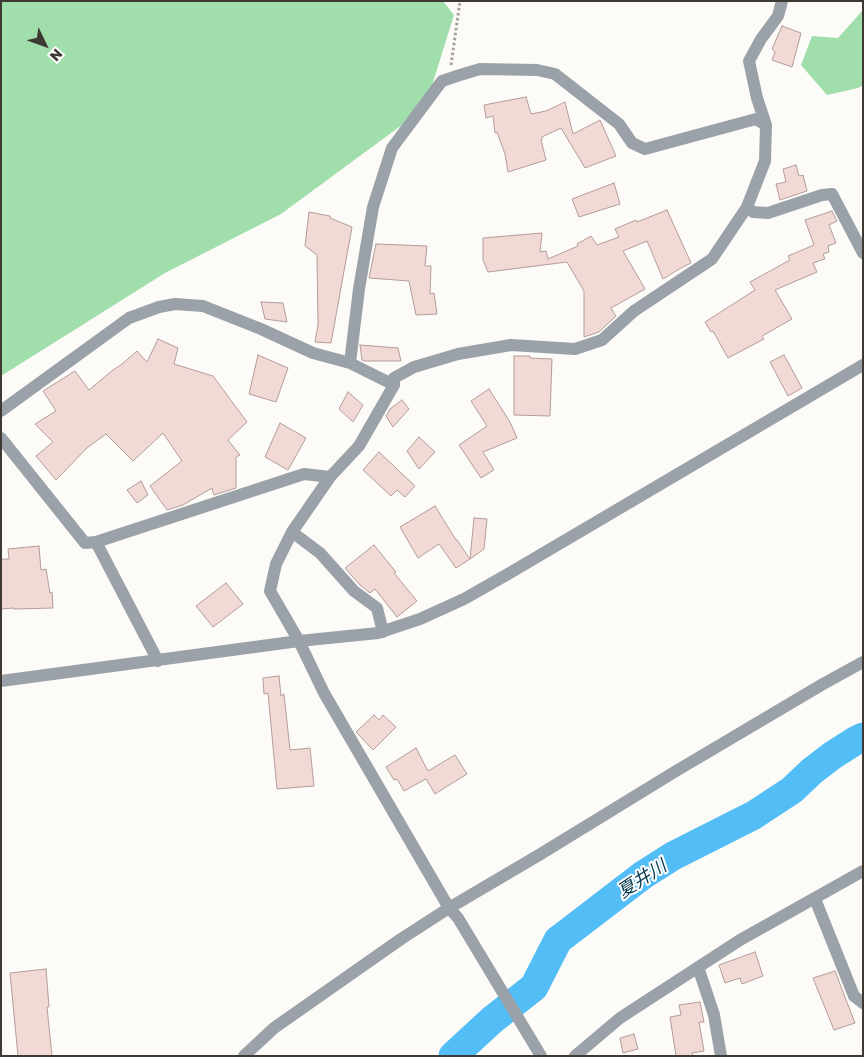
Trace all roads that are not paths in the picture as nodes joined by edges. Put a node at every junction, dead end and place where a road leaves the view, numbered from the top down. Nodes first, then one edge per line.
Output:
1 (782, 1) edge
2 (766, 125) junction
3 (747, 207) junction
4 (863, 253) edge
5 (350, 363) junction
6 (863, 365) edge
7 (394, 385) junction
8 (1, 411) edge
9 (1, 438) edge
10 (330, 477) junction
11 (292, 532) junction
12 (96, 542) junction
13 (383, 632) junction
14 (299, 641) junction
15 (158, 661) junction
16 (863, 662) edge
17 (1, 681) edge
18 (863, 872) edge
19 (815, 898) junction
20 (449, 908) junction
21 (698, 967) junction
22 (863, 1003) edge
23 (244, 1056) edge
24 (541, 1056) edge
25 (574, 1056) edge
26 (721, 1056) edge

1 - 2 street
2 - 3 street
2 - 5 street
3 - 4 street
3 - 7 street
5 - 7 street
5 - 8 street
6 - 13 street
7 - 10 street
9 - 12 street
10 - 11 street
10 - 12 street
11 - 13 street
11 - 14 street
12 - 15 street
13 - 14 street
14 - 15 street
14 - 20 street
15 - 17 street
16 - 20 street
18 - 19 street
19 - 21 street
19 - 22 street
20 - 23 street
20 - 24 street
21 - 25 street
21 - 26 street

